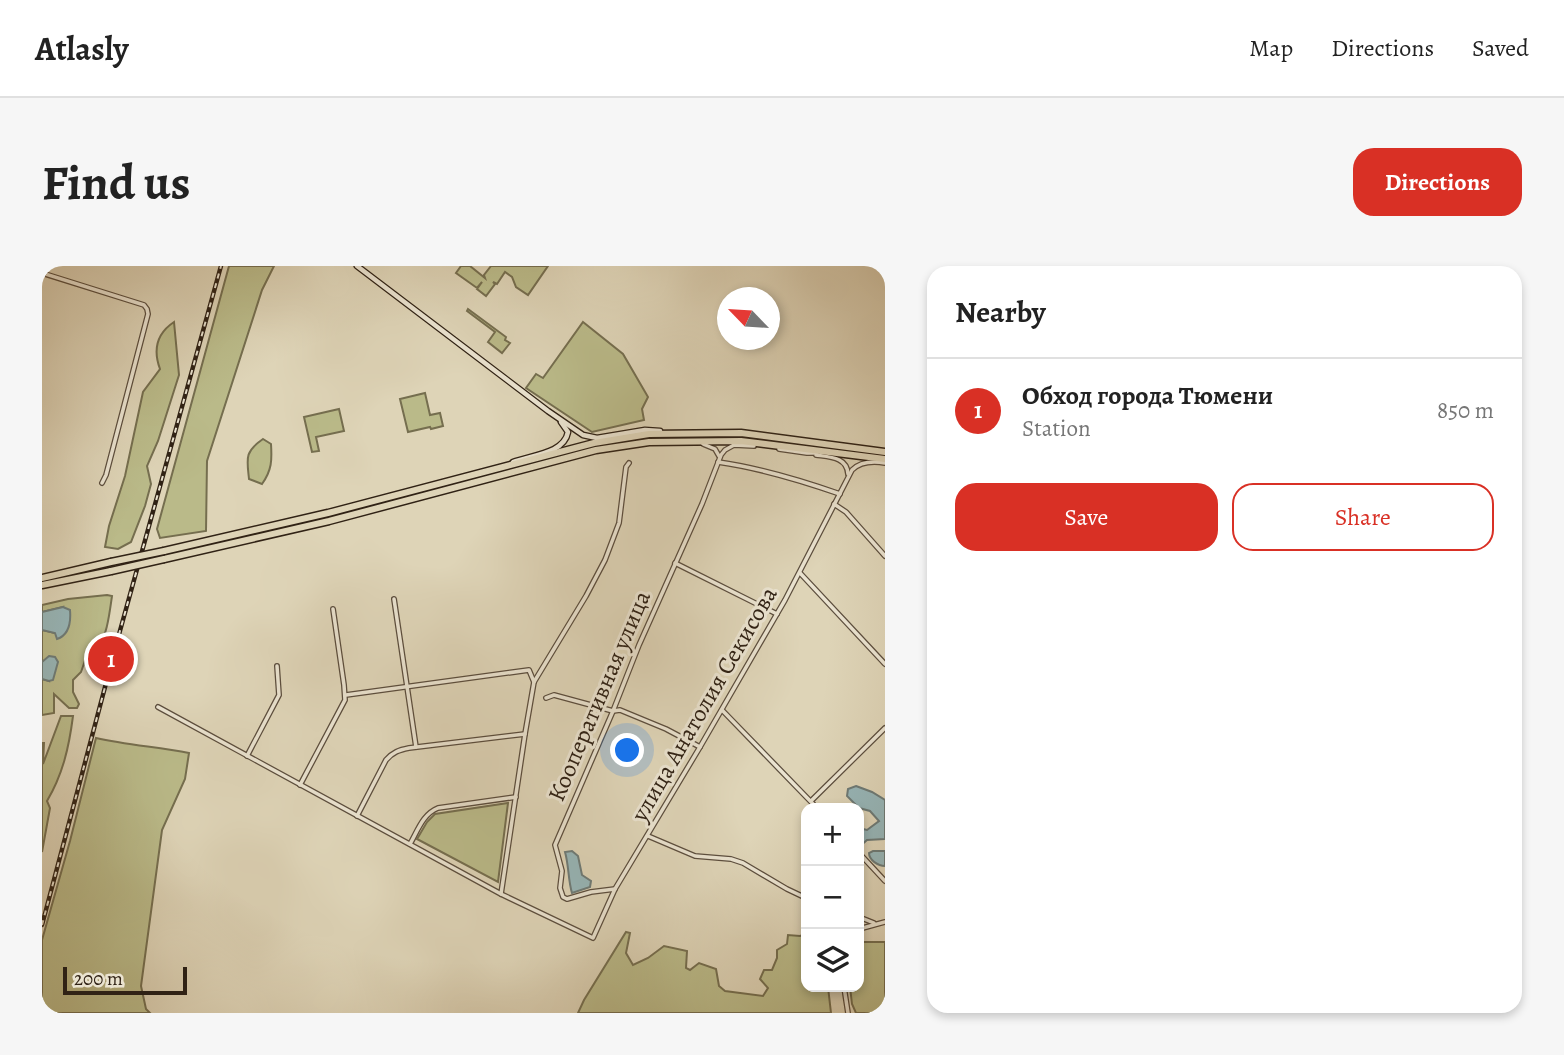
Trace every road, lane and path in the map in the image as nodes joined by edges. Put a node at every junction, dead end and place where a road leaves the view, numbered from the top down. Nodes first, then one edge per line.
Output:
1 (358, 266) edge
2 (42, 274) edge
3 (558, 419) junction
4 (672, 433) junction
5 (703, 444) junction
6 (737, 444) junction
7 (788, 447) junction
8 (596, 450) junction
9 (885, 452) edge
10 (807, 453) junction
11 (828, 453) junction
12 (718, 461) junction
13 (885, 461) edge
14 (629, 463) dead end
15 (505, 467) junction
16 (102, 483) dead end
17 (844, 486) junction
18 (840, 494) junction
19 (834, 504) junction
20 (164, 555) junction
21 (885, 556) edge
22 (675, 563) junction
23 (800, 573) junction
24 (42, 578) edge
25 (42, 585) edge
26 (394, 599) dead end
27 (333, 609) dead end
28 (777, 614) junction
29 (885, 664) edge
30 (277, 666) dead end
31 (534, 682) junction
32 (407, 686) junction
33 (346, 695) junction
34 (546, 698) dead end
35 (158, 707) dead end
36 (722, 710) junction
37 (613, 711) junction
38 (885, 728) edge
39 (525, 734) junction
40 (416, 747) junction
41 (701, 747) junction
42 (247, 756) junction
43 (300, 785) junction
44 (516, 797) junction
45 (811, 801) joint
46 (357, 816) junction
47 (648, 836) junction
48 (410, 844) junction
49 (864, 858) edge
50 (885, 881) edge
51 (615, 889) junction
52 (501, 894) junction
53 (801, 896) edge
54 (864, 919) edge
55 (885, 922) edge
56 (876, 924) junction
57 (864, 928) edge
58 (845, 992) edge
59 (848, 1013) edge

1 - 3 street
2 - 16 street
3 - 4 street
3 - 15 street
4 - 9 highway
4 - 15 highway
5 - 6 street
5 - 8 street
5 - 12 street
6 - 10 street
6 - 12 street
7 - 8 highway
7 - 10 street
7 - 11 highway
8 - 20 highway
10 - 11 street
10 - 17 street
11 - 13 highway
12 - 18 street
12 - 22 street, Кооперативная улица
13 - 17 street, улица Анатолия Секисова
14 - 31 street
15 - 20 highway
17 - 18 street, улица Анатолия Секисова
18 - 19 street, улица Анатолия Секисова
19 - 21 street
19 - 23 street, улица Анатолия Секисова
20 - 24 highway, bridge
20 - 25 highway, bridge
22 - 28 street
22 - 37 street, Кооперативная улица
23 - 28 street, улица Анатолия Секисова
23 - 29 street
26 - 32 street
27 - 33 street
28 - 36 street, улица Анатолия Секисова
30 - 42 street
31 - 32 street
31 - 39 street
32 - 33 street
32 - 40 street
33 - 43 street
34 - 37 street
35 - 42 street
36 - 41 street, улица Анатолия Секисова
36 - 45 street
37 - 41 street
37 - 51 street, Кооперативная улица
38 - 45 street
39 - 40 street
39 - 44 street
40 - 46 street
41 - 47 street, улица Анатолия Секисова
42 - 43 street
43 - 46 street
44 - 48 street
44 - 52 street
46 - 48 street
47 - 51 street, улица Анатолия Секисова
47 - 53 street
48 - 52 street
49 - 50 street
51 - 52 street, улица Анатолия Секисова
54 - 56 street
55 - 56 street
56 - 57 street
58 - 59 street

